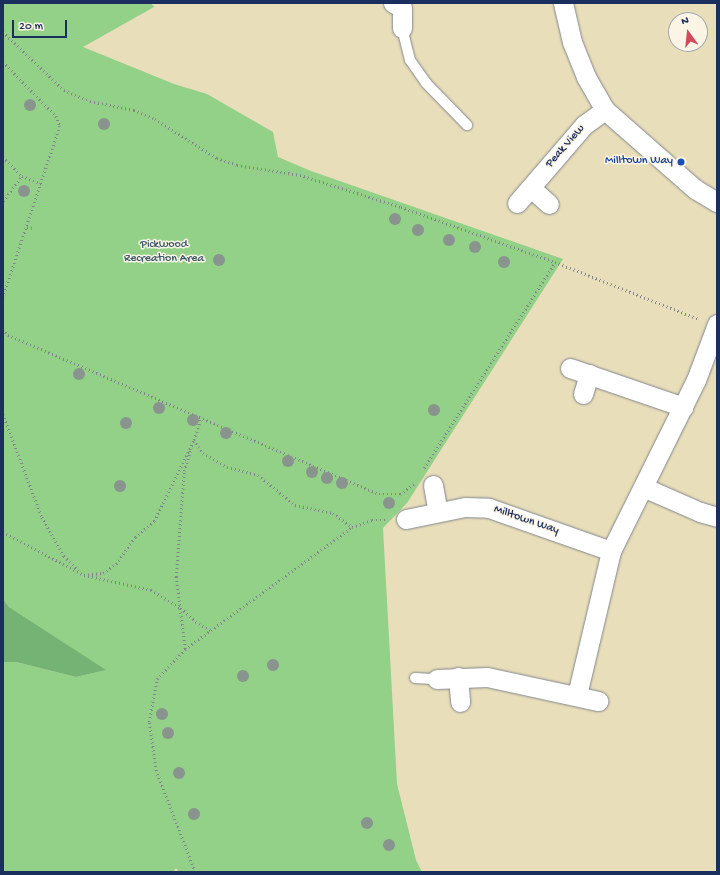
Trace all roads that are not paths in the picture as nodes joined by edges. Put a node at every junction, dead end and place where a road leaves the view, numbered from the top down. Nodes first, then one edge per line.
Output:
1 (563, 3) edge
2 (402, 5) edge
3 (402, 28) joint
4 (605, 110) junction
5 (467, 125) dead end
6 (531, 188) junction
7 (717, 202) edge
8 (517, 203) dead end
9 (549, 204) dead end
10 (711, 322) edge
11 (570, 368) dead end
12 (589, 374) junction
13 (583, 394) dead end
14 (683, 407) junction
15 (424, 479) road end
16 (643, 487) junction
17 (438, 512) junction
18 (717, 517) edge
19 (406, 519) road end
20 (611, 551) junction
21 (458, 677) junction
22 (415, 678) dead end
23 (437, 679) joint
24 (577, 695) junction
25 (598, 700) dead end
26 (460, 702) dead end

1 - 4 street
2 - 3 street
3 - 5 lane
4 - 6 street, Peak View
4 - 7 street
6 - 8 street, Peak View
6 - 9 street
10 - 14 street
11 - 12 street
12 - 13 street
12 - 14 street
14 - 16 street
15 - 17 street
16 - 18 street
16 - 20 street
17 - 19 street, Milltown Way
17 - 20 street, Milltown Way
20 - 24 street
21 - 23 street
21 - 24 street
21 - 26 street
22 - 23 lane
24 - 25 street

